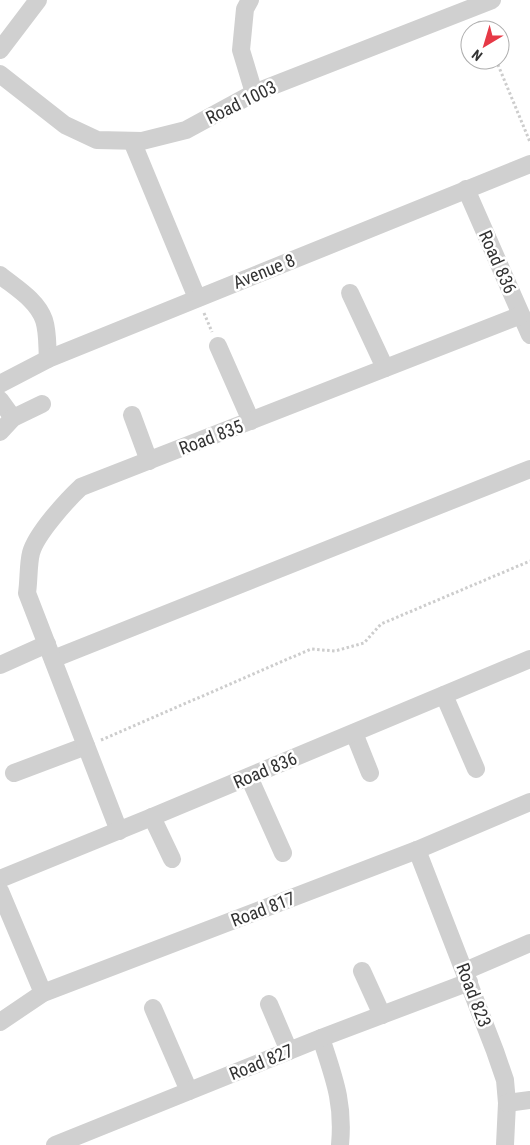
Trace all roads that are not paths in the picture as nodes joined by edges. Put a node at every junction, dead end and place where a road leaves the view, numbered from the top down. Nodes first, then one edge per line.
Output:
1 (38, 0) edge
2 (250, 0) edge
3 (492, 0) edge
4 (0, 50) edge
5 (0, 74) edge
6 (254, 93) junction
7 (132, 141) junction
8 (530, 164) edge
9 (466, 189) junction
10 (0, 275) edge
11 (350, 292) dead end
12 (197, 298) junction
13 (521, 315) junction
14 (530, 335) edge
15 (218, 346) road end
16 (48, 359) junction
17 (385, 368) junction
18 (0, 384) edge
19 (0, 400) edge
20 (42, 404) dead end
21 (132, 415) dead end
22 (13, 418) junction
23 (250, 421) junction
24 (0, 432) edge
25 (149, 461) junction
26 (530, 469) edge
27 (50, 651) junction
28 (530, 659) edge
29 (0, 665) edge
30 (444, 695) junction
31 (354, 733) junction
32 (86, 746) junction
33 (476, 769) dead end
34 (14, 773) dead end
35 (370, 773) dead end
36 (249, 777) junction
37 (530, 802) edge
38 (152, 817) junction
39 (119, 831) junction
40 (417, 850) junction
41 (283, 853) dead end
42 (172, 859) dead end
43 (0, 879) edge
44 (0, 891) edge
45 (530, 943) edge
46 (362, 971) dead end
47 (467, 977) junction
48 (42, 993) junction
49 (269, 1004) dead end
50 (152, 1008) dead end
51 (382, 1015) junction
52 (0, 1022) edge
53 (321, 1038) junction
54 (289, 1051) junction
55 (189, 1091) junction
56 (530, 1100) edge
57 (507, 1103) junction
58 (55, 1145) edge
59 (340, 1145) edge
60 (505, 1145) edge

1 - 4 street
2 - 6 street
3 - 6 street, Road 1003
5 - 7 street, Road 1003
6 - 7 street, Road 1003
7 - 12 street
8 - 9 street, Avenue 8
9 - 12 street, Avenue 8
9 - 13 street, Road 836
10 - 16 street
11 - 17 street
12 - 16 street, Avenue 8
13 - 14 street, Road 836
13 - 17 street, Road 835
15 - 23 street
16 - 18 street, Avenue 8
17 - 23 street, Road 835
19 - 22 street
20 - 22 street
21 - 25 street
22 - 24 street
23 - 25 street, Road 835
25 - 27 street, Road 835
26 - 27 street
27 - 29 street
27 - 32 street, Road 835
28 - 30 street, Road 836
30 - 31 street, Road 836
30 - 33 street
31 - 35 street
31 - 36 street, Road 836
32 - 34 street
32 - 39 street, Road 835
36 - 38 street, Road 836
36 - 41 street
37 - 40 street, Road 817
38 - 39 street, Road 836
38 - 42 street
39 - 43 street, Road 836
40 - 47 street, Road 823
40 - 48 street, Road 817
44 - 48 street
45 - 47 street, Road 827
46 - 51 street
47 - 51 street, Road 827
47 - 57 street, Road 823
48 - 52 street, Road 817
49 - 54 street
50 - 55 street
51 - 53 street, Road 827
53 - 54 street, Road 827
53 - 59 street
54 - 55 street, Road 827
55 - 58 street, Road 827
56 - 57 street
57 - 60 street, Road 823

